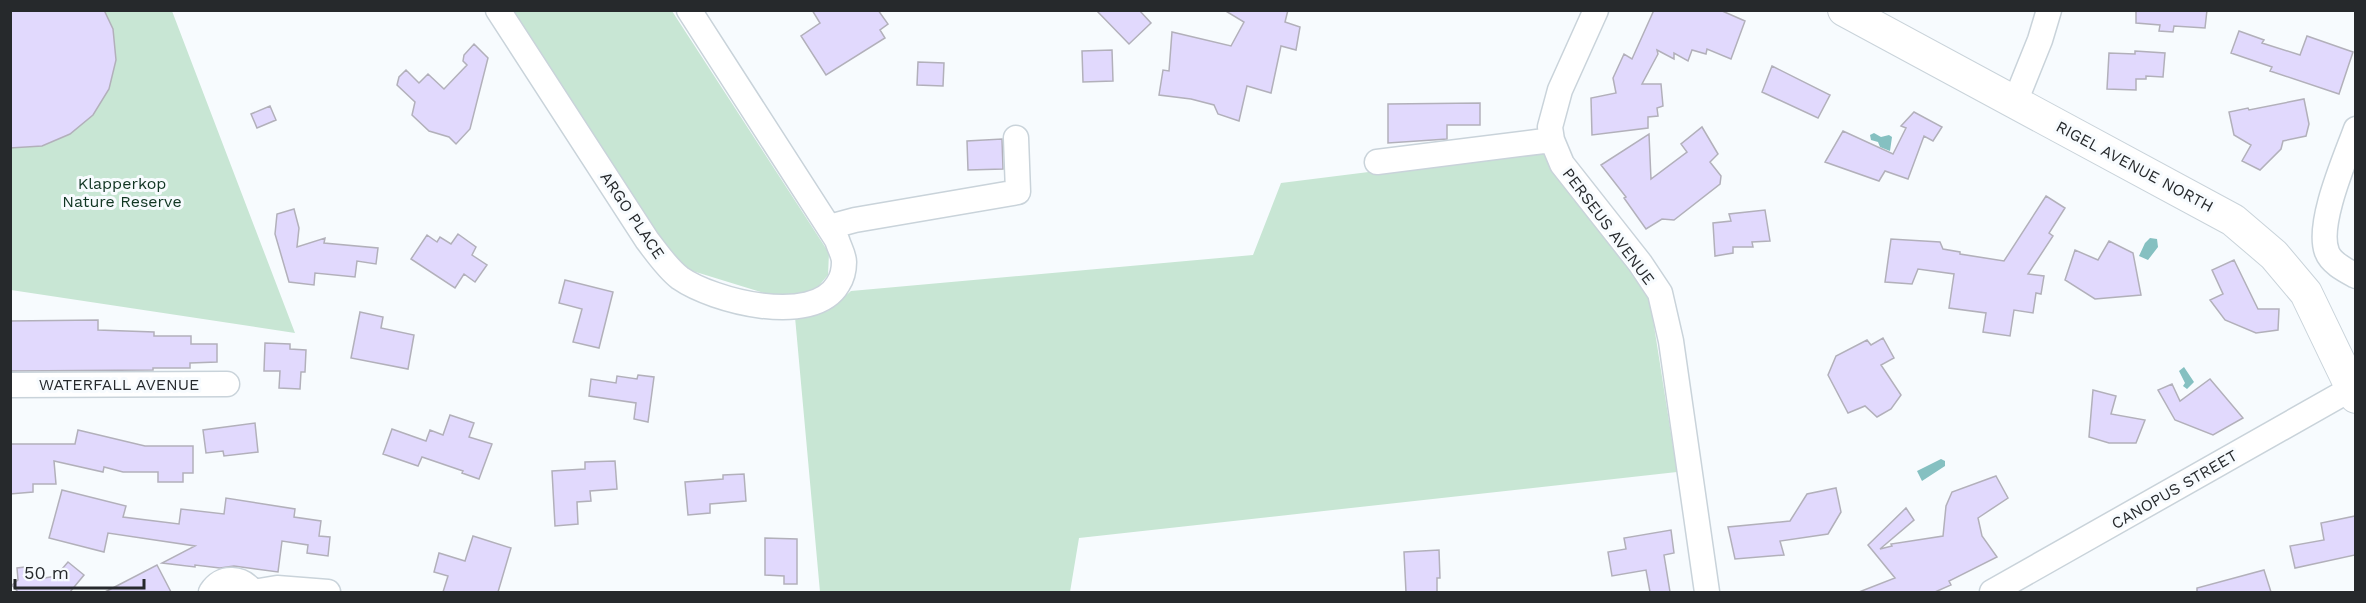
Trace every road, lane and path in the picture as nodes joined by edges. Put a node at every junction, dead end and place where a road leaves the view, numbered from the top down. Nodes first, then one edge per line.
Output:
1 (498, 10) edge
2 (689, 10) edge
3 (1596, 10) edge
4 (1844, 10) edge
5 (1870, 10) edge
6 (2049, 10) edge
7 (2018, 97) junction
8 (2355, 129) edge
9 (1016, 138) dead end
10 (1552, 140) junction
11 (1377, 162) dead end
12 (829, 227) junction
13 (2355, 276) edge
14 (2354, 383) edge
15 (227, 384) dead end
16 (10, 385) edge
17 (211, 592) edge
18 (253, 592) edge
19 (328, 592) edge
20 (1707, 592) edge
21 (1992, 592) edge

1 - 12 street, ARGO PLACE
2 - 12 street, ARGO PLACE
3 - 10 street, PERSEUS AVENUE
4 - 7 main road, RIGEL AVENUE NORTH
5 - 7 main road, RIGEL AVENUE NORTH
6 - 7 street
7 - 14 main road, RIGEL AVENUE NORTH
8 - 13 street
9 - 12 street
10 - 11 street
10 - 20 street, PERSEUS AVENUE
14 - 21 street, CANOPUS STREET
15 - 16 street, WATERFALL AVENUE
17 - 18 street
18 - 19 street

